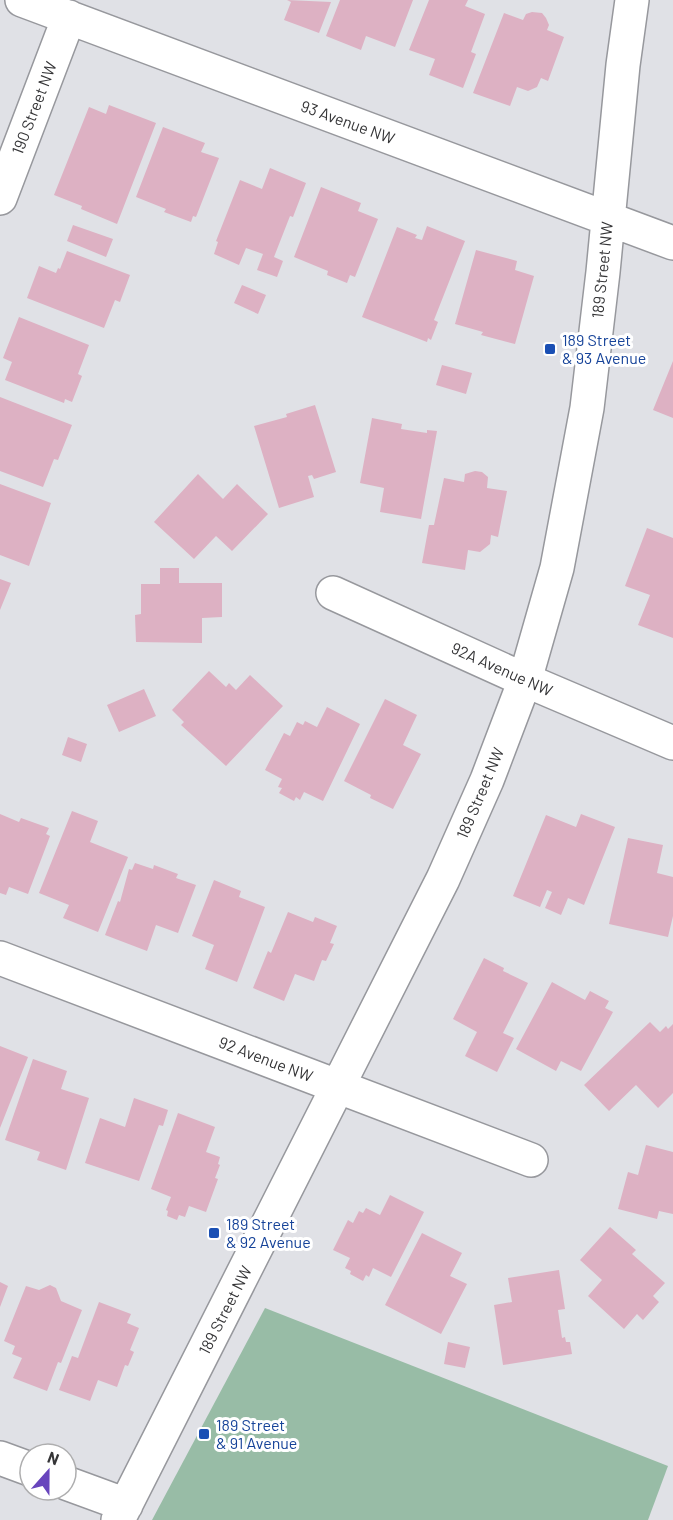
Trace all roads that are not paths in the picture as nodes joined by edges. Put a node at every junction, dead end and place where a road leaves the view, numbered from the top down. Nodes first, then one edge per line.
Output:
1 (22, 0) edge
2 (632, 0) edge
3 (69, 17) junction
4 (0, 198) edge
5 (607, 219) junction
6 (673, 243) edge
7 (333, 593) dead end
8 (525, 680) junction
9 (673, 743) edge
10 (0, 958) edge
11 (339, 1086) junction
12 (531, 1160) dead end
13 (0, 1458) edge
14 (18, 1465) edge
15 (78, 1489) edge
16 (122, 1513) edge

1 - 3 street, 93 Avenue NW
2 - 5 street, 189 Street NW
3 - 4 street, 190 Street NW
3 - 5 street, 93 Avenue NW
5 - 6 street, 93 Avenue NW
5 - 8 street, 189 Street NW
7 - 8 street, 92A Avenue NW
8 - 9 street, 92A Avenue NW
8 - 11 street, 189 Street NW
10 - 11 street, 92 Avenue NW
11 - 12 street, 92 Avenue NW
11 - 16 street, 189 Street NW
13 - 14 street
15 - 16 street

